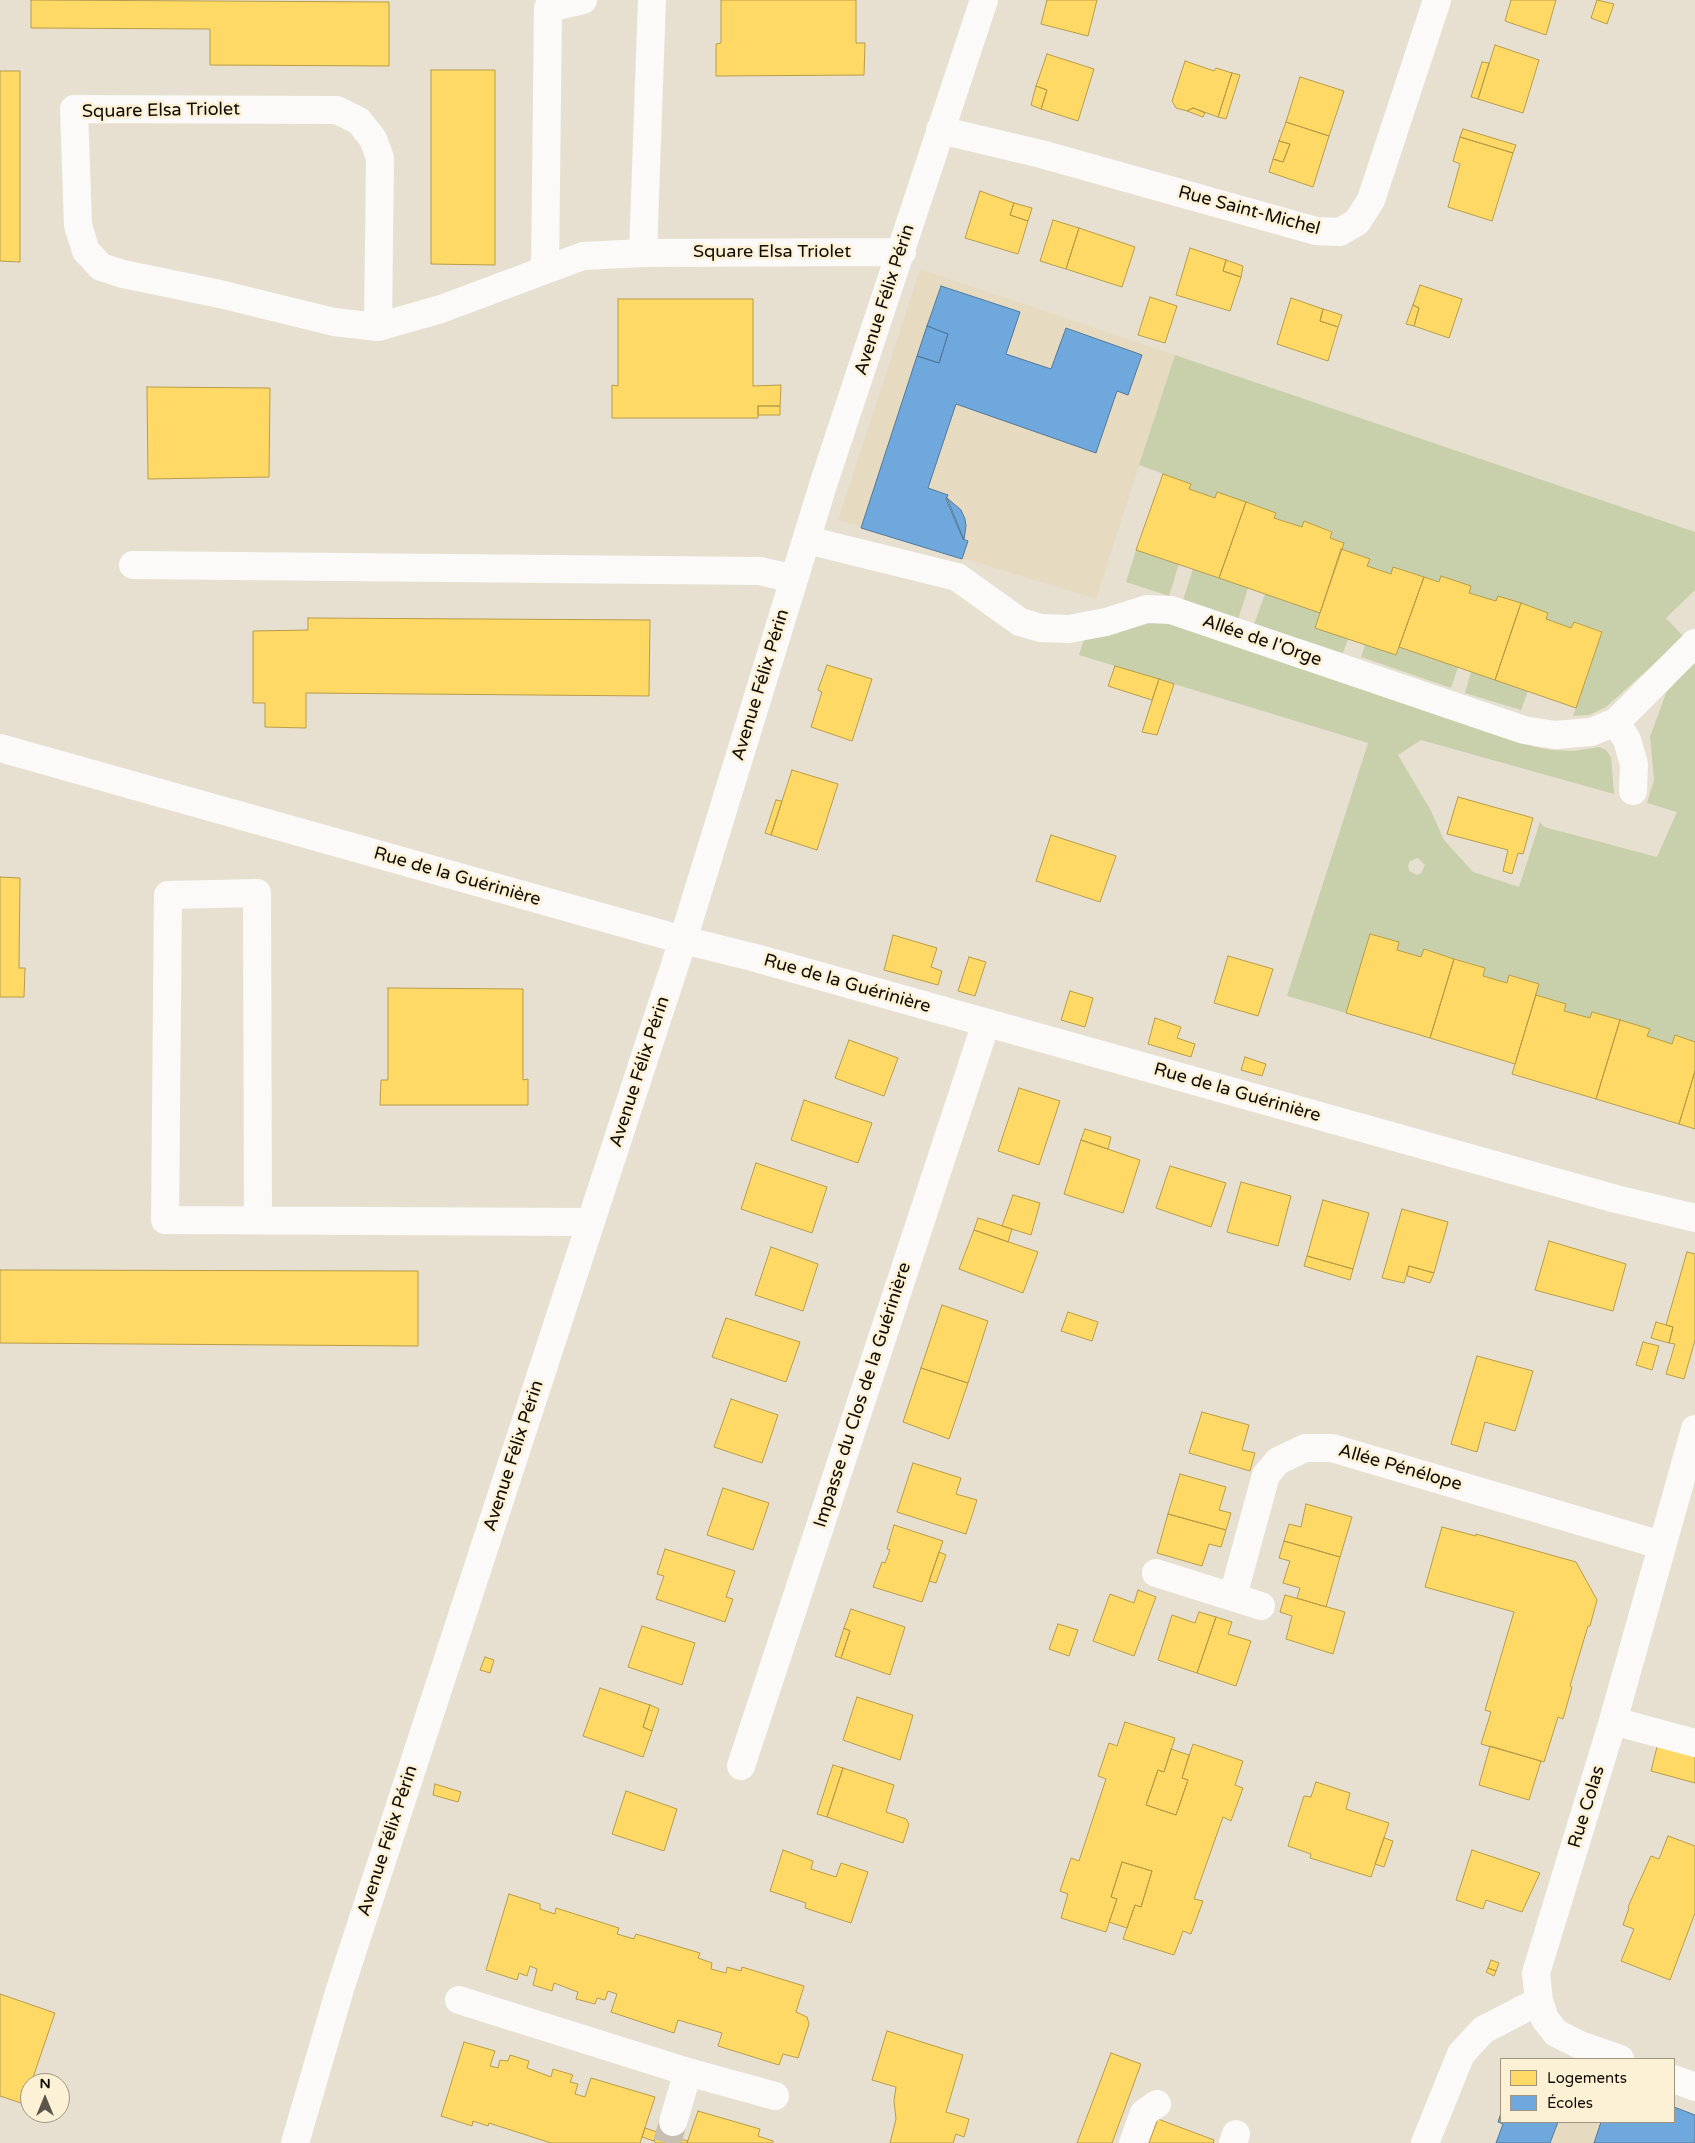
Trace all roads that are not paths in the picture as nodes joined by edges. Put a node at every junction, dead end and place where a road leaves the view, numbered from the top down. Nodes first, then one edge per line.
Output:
1 (583, 0) edge
2 (652, 0) edge
3 (984, 0) edge
4 (1437, 0) edge
5 (940, 130) junction
6 (902, 252) junction
7 (643, 254) junction
8 (545, 270) junction
9 (378, 327) junction
10 (807, 540) junction
11 (132, 565) dead end
12 (794, 579) junction
13 (1695, 643) edge
14 (1616, 722) junction
15 (0, 748) edge
16 (1633, 791) dead end
17 (683, 940) junction
18 (986, 1024) junction
19 (1695, 1218) edge
20 (258, 1220) junction
21 (590, 1222) junction
22 (1695, 1429) edge
23 (1662, 1545) junction
24 (1156, 1573) dead end
25 (1234, 1596) junction
26 (1261, 1606) dead end
27 (1613, 1721) junction
28 (1695, 1743) edge
29 (740, 1766) dead end
30 (459, 2000) dead end
31 (1538, 2001) junction
32 (1617, 2058) edge
33 (688, 2072) junction
34 (1675, 2079) edge
35 (1695, 2087) edge
36 (775, 2096) dead end
37 (1157, 2104) dead end
38 (673, 2122) tunnel mouth
39 (295, 2143) edge
40 (1133, 2143) edge
41 (1425, 2143) edge

1 - 8 street
2 - 7 street
3 - 5 street, Avenue Félix Périn
4 - 5 street, Rue Saint-Michel
5 - 6 street, Avenue Félix Périn
6 - 7 street, Square Elsa Triolet
6 - 10 street, Avenue Félix Périn
7 - 8 street, Square Elsa Triolet
8 - 9 street, Square Elsa Triolet
9 - 9 street, Square Elsa Triolet
10 - 12 street, Avenue Félix Périn
10 - 14 street, Allée de l'Orge
11 - 12 street
12 - 17 street, Avenue Félix Périn
13 - 14 street, Allée de l'Orge
14 - 16 street
15 - 17 street, Rue de la Guérinière
17 - 18 street, Rue de la Guérinière
17 - 21 street, Avenue Félix Périn
18 - 19 street, Rue de la Guérinière
18 - 29 street, Impasse du Clos de la Guérinière
20 - 20 street
20 - 21 street
21 - 39 street, Avenue Félix Périn
22 - 23 street, Rue Colas
23 - 25 street, Allée Pénélope
23 - 27 street, Rue Colas
24 - 25 street
25 - 26 street
27 - 28 street
27 - 31 street, Rue Colas
30 - 33 street
31 - 32 street
31 - 41 street
33 - 36 street
33 - 38 street
34 - 35 street
37 - 40 street

